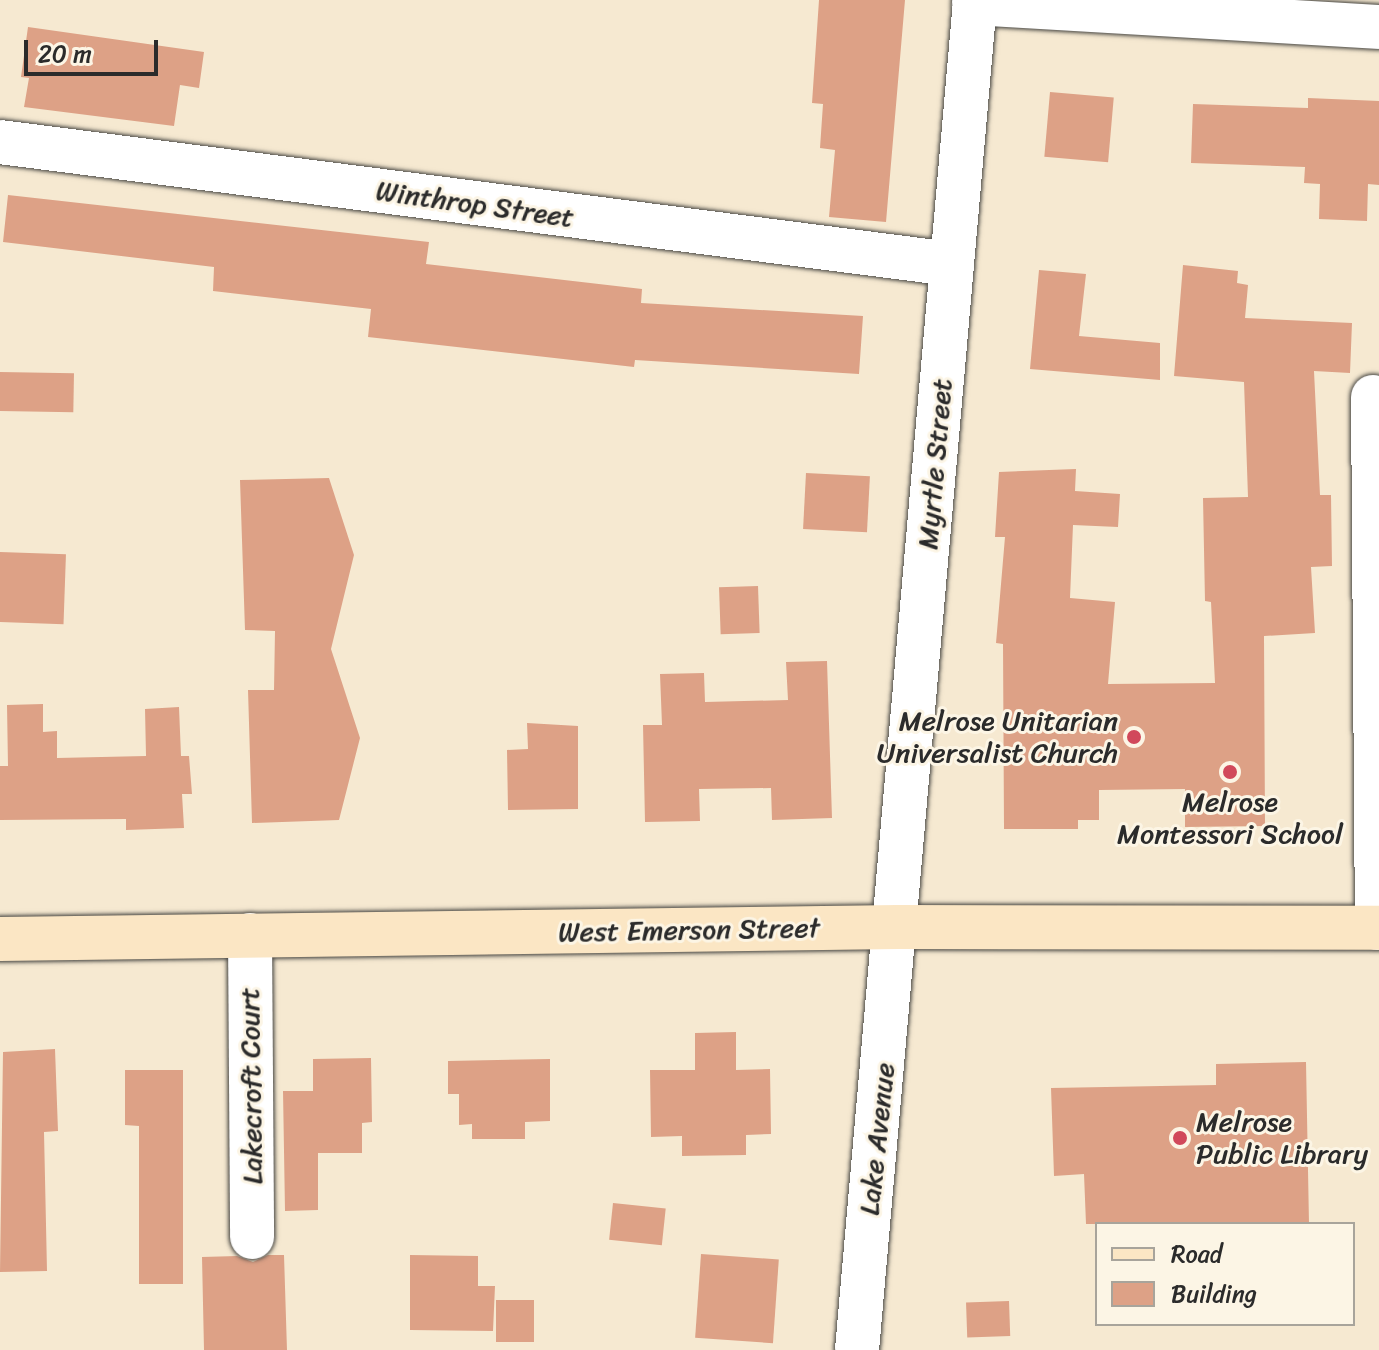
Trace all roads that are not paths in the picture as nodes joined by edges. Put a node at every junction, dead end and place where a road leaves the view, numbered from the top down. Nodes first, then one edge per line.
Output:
1 (974, 2) edge
2 (1379, 27) edge
3 (0, 142) edge
4 (951, 264) junction
5 (1373, 397) dead end
6 (898, 927) junction
7 (1378, 928) edge
8 (250, 935) junction
9 (0, 939) edge
10 (252, 1237) dead end
11 (857, 1350) edge

1 - 2 street
1 - 4 street, Myrtle Street
3 - 4 street, Winthrop Street
4 - 6 street, Myrtle Street
5 - 7 street
6 - 7 street, West Emerson Street
6 - 8 street, West Emerson Street
6 - 11 street, Lake Avenue
8 - 9 street, West Emerson Street
8 - 10 street, Lakecroft Court

